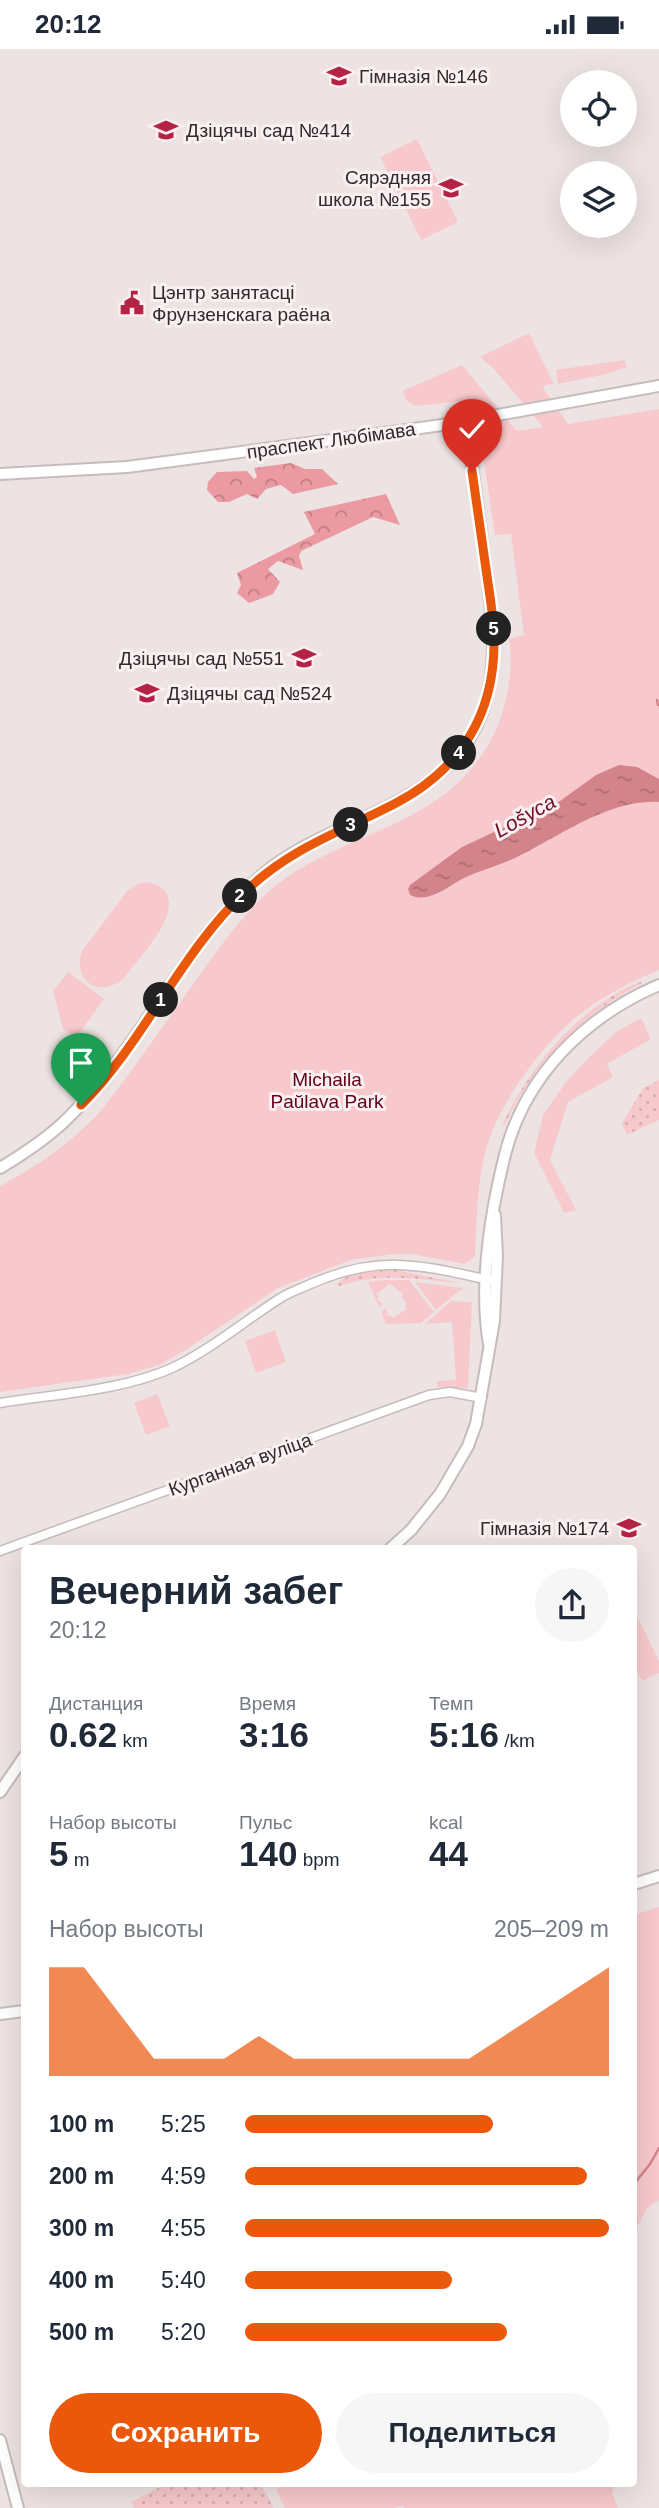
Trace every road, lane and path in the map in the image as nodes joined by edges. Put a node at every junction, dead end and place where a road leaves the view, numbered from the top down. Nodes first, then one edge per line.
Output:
1 (659, 386) edge
2 (465, 420) junction
3 (0, 474) edge
4 (659, 985) edge
5 (0, 1168) edge
6 (491, 1280) junction
7 (482, 1398) junction
8 (0, 1403) edge
9 (394, 1545) edge
10 (0, 1551) edge
11 (21, 1761) edge
12 (0, 1792) edge
13 (659, 1875) edge
14 (637, 1883) edge
15 (21, 2011) edge
16 (0, 2014) edge
17 (0, 2440) edge
18 (18, 2508) edge

1 - 2 street, праспект Любімава
2 - 3 street, праспект Любімава
2 - 5 street
4 - 6 street
6 - 7 street
6 - 8 street
7 - 9 street
7 - 10 street, Курганная вуліца
11 - 12 street
13 - 14 street
15 - 16 street
17 - 18 street

